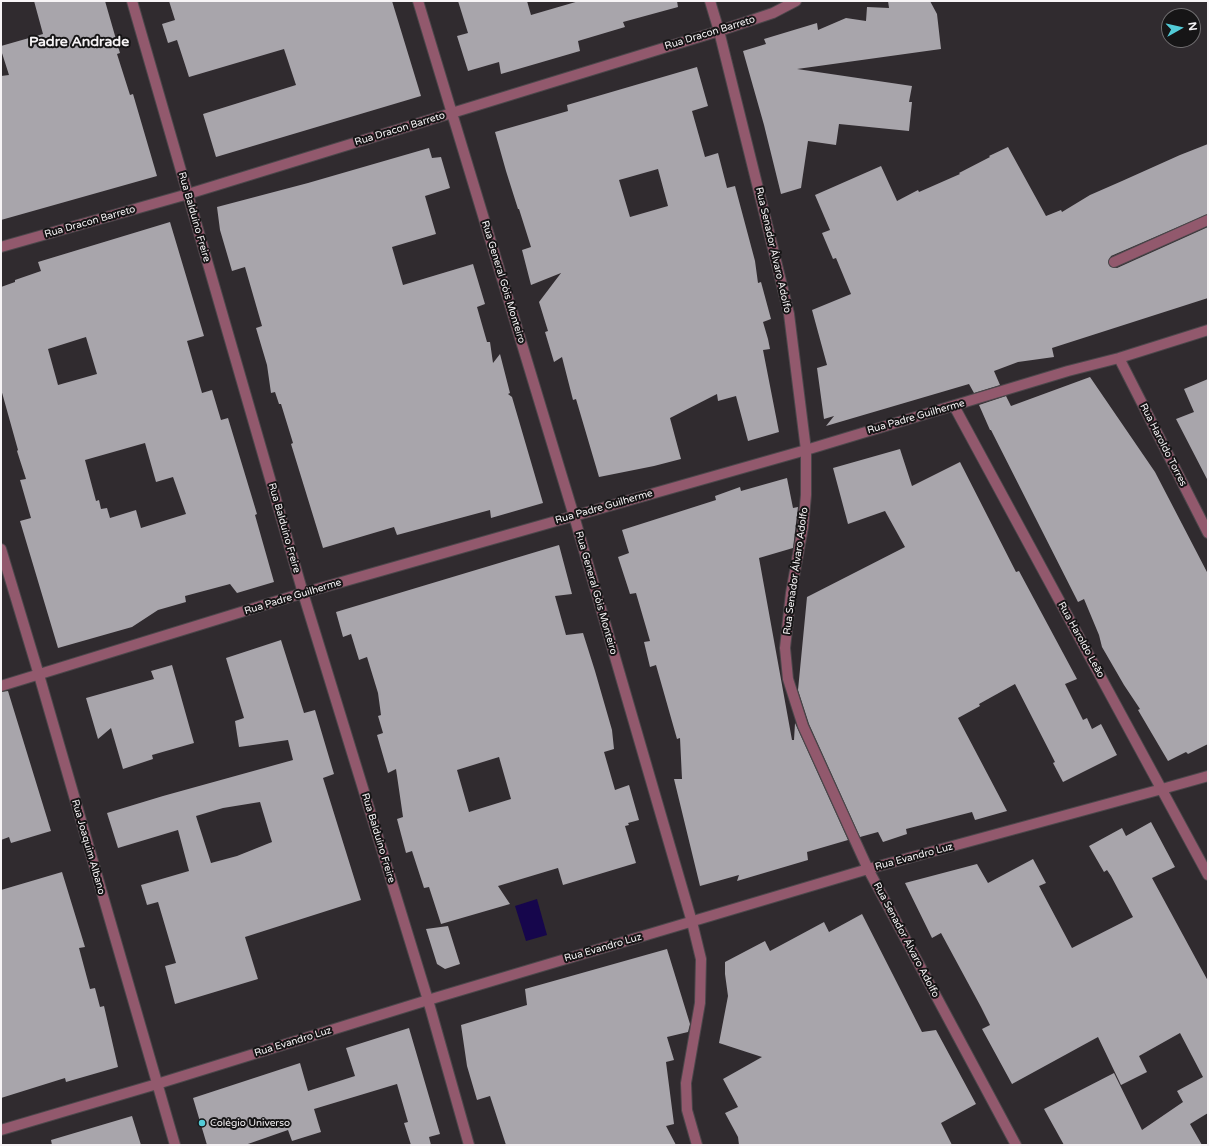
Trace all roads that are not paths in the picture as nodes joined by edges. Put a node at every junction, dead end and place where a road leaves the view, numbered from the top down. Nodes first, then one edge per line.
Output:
1 (132, 1) edge
2 (418, 1) edge
3 (710, 1) edge
4 (796, 1) edge
5 (719, 31) junction
6 (452, 113) junction
7 (188, 194) junction
8 (1208, 220) edge
9 (1, 247) edge
10 (1114, 262) dead end
11 (1208, 330) edge
12 (1119, 358) junction
13 (954, 406) junction
14 (806, 450) junction
15 (574, 516) junction
16 (1208, 533) edge
17 (1, 549) edge
18 (303, 593) junction
19 (39, 675) junction
20 (1, 686) edge
21 (1208, 776) edge
22 (1162, 789) junction
23 (868, 869) junction
24 (1208, 875) edge
25 (692, 922) junction
26 (428, 1000) junction
27 (157, 1084) junction
28 (1, 1130) edge
29 (174, 1145) edge
30 (470, 1145) edge
31 (697, 1145) edge
32 (1016, 1145) edge

1 - 7 street, Rua Balduíno Freire
2 - 6 street, Rua General Góis Monteiro
3 - 5 street, Rua Senador Álvaro Adolfo
4 - 5 street, Rua Dracon Barreto
5 - 6 street, Rua Dracon Barreto
5 - 14 street, Rua Senador Álvaro Adolfo
6 - 7 street, Rua Dracon Barreto
6 - 15 street, Rua General Góis Monteiro
7 - 9 street, Rua Dracon Barreto
7 - 18 street, Rua Balduíno Freire
8 - 10 street
11 - 12 street, Rua Padre Guilherme
12 - 13 street, Rua Padre Guilherme
12 - 16 street, Rua Haroldo Torres
13 - 14 street, Rua Padre Guilherme
13 - 22 street, Rua Haroldo Leão
14 - 15 street, Rua Padre Guilherme
14 - 23 street, Rua Senador Álvaro Adolfo
15 - 18 street, Rua Padre Guilherme
15 - 25 street, Rua General Góis Monteiro
17 - 19 street, Rua Joaquim Albano
18 - 19 street, Rua Padre Guilherme
18 - 26 street, Rua Balduíno Freire
19 - 20 street, Rua Padre Guilherme
19 - 27 street, Rua Joaquim Albano
21 - 22 street, Rua Evandro Luz
22 - 23 street, Rua Evandro Luz
22 - 24 street, Rua Haroldo Leão
23 - 25 street, Rua Evandro Luz
23 - 32 street, Rua Senador Álvaro Adolfo
25 - 26 street, Rua Evandro Luz
25 - 31 street, Rua General Góis Monteiro
26 - 27 street, Rua Evandro Luz
26 - 30 street, Rua Balduíno Freire
27 - 28 street, Rua Evandro Luz
27 - 29 street, Rua Joaquim Albano

